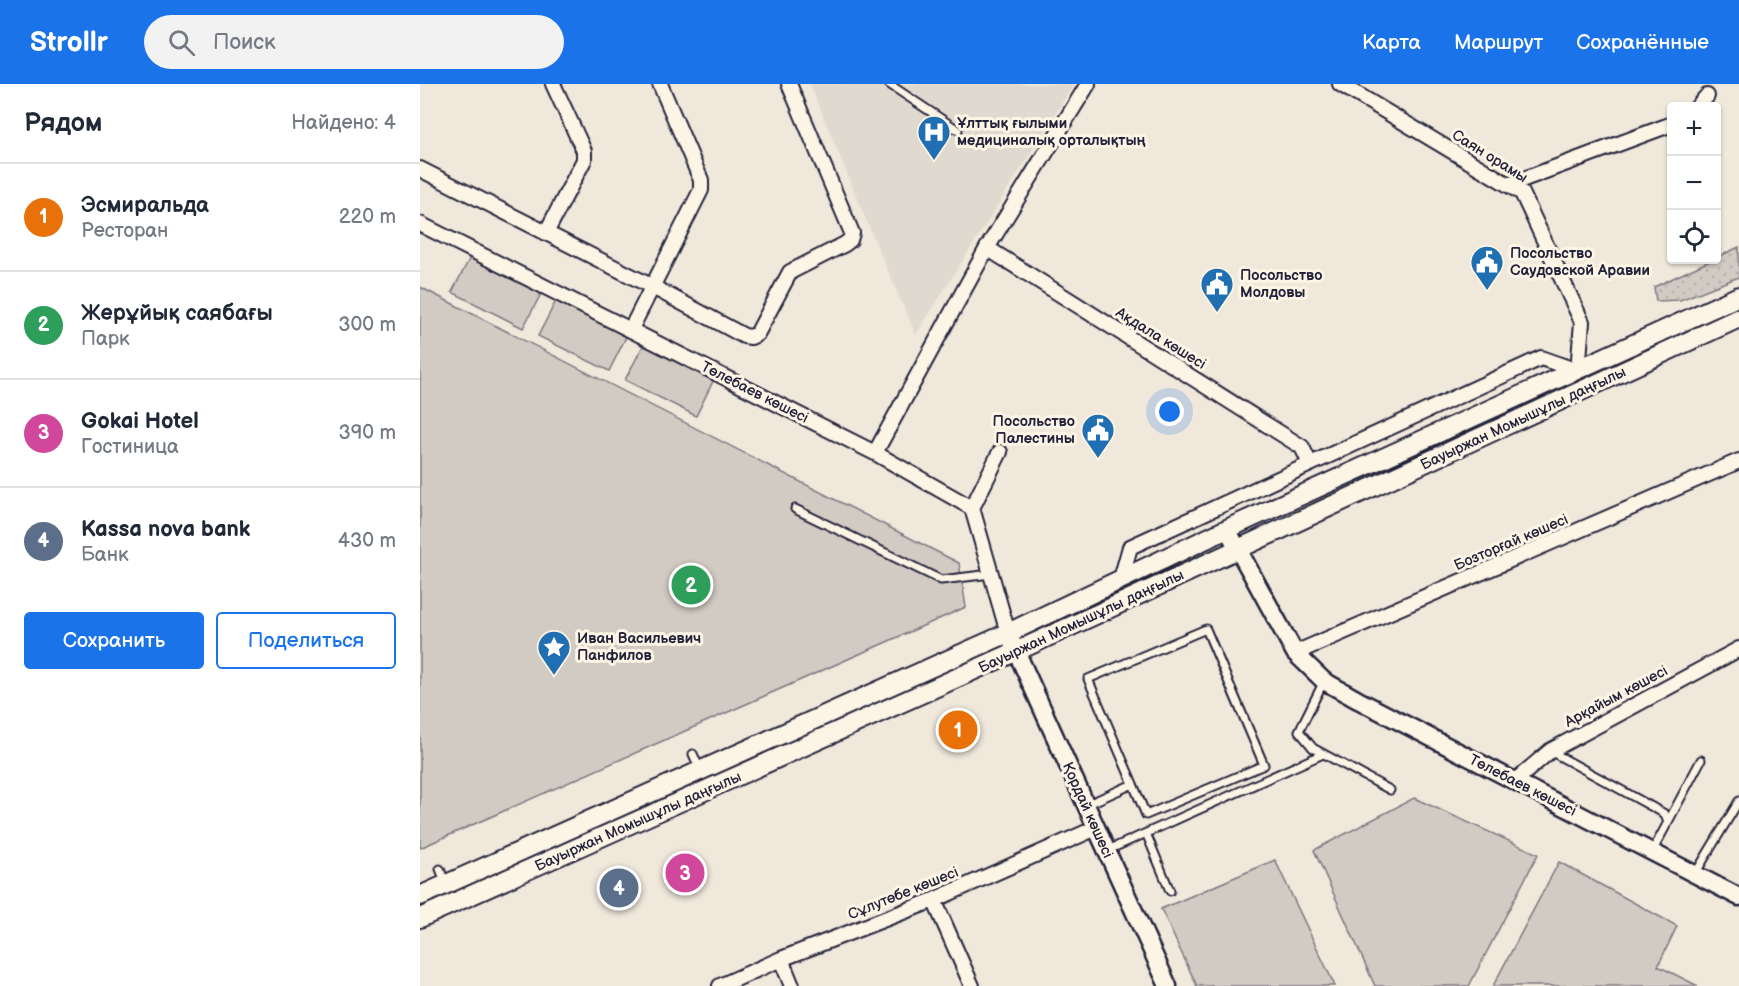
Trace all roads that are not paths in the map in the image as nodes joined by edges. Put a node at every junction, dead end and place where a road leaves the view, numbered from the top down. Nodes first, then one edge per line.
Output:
1 (553, 84) edge
2 (660, 84) edge
3 (789, 84) edge
4 (889, 84) edge
5 (1088, 84) edge
6 (1340, 84) edge
7 (1667, 125) edge
8 (958, 130) dead end
9 (420, 169) edge
10 (1508, 185) junction
11 (420, 224) edge
12 (546, 233) junction
13 (987, 248) junction
14 (651, 286) junction
15 (1739, 296) edge
16 (1739, 318) edge
17 (631, 329) junction
18 (1578, 371) junction
19 (1000, 452) dead end
20 (875, 453) junction
21 (1739, 461) edge
22 (1310, 464) junction
23 (972, 508) junction
24 (795, 509) dead end
25 (1227, 529) junction
26 (1238, 549) junction
27 (991, 574) junction
28 (1121, 579) junction
29 (1008, 633) junction
30 (1739, 649) edge
31 (1017, 651) junction
32 (1295, 653) junction
33 (1324, 681) junction
34 (1550, 751) junction
35 (1323, 754) junction
36 (1701, 760) dead end
37 (1515, 781) junction
38 (1133, 784) junction
39 (1390, 790) dead end
40 (1739, 801) edge
41 (1086, 805) junction
42 (1668, 822) junction
43 (1096, 828) junction
44 (1146, 833) junction
45 (1106, 851) junction
46 (1652, 852) junction
47 (1695, 874) junction
48 (1170, 891) dead end
49 (420, 896) edge
50 (1739, 897) edge
51 (934, 900) junction
52 (420, 918) edge
53 (781, 958) junction
54 (720, 986) edge
55 (792, 986) edge
56 (972, 986) edge
57 (1168, 986) edge

1 - 12 street
2 - 14 street
3 - 14 street
4 - 8 lane
5 - 13 street
6 - 10 street, Саян орамы
7 - 10 street
9 - 12 street
10 - 18 street, Саян орамы
11 - 17 street, Төлебаев көшесі
12 - 14 street
13 - 20 street
13 - 22 street, Ақдала көшесі
14 - 17 street
15 - 18 main road, Бауыржан Момышұлы даңғылы
16 - 26 main road, Бауыржан Момышұлы даңғылы
17 - 20 street, Төлебаев көшесі
18 - 22 street
18 - 25 main road, Бауыржан Момышұлы даңғылы
19 - 23 street
20 - 23 street, Төлебаев көшесі
21 - 32 street, Бозторғай көшесі
22 - 28 street
23 - 27 street
24 - 27 lane
25 - 26 street
25 - 28 main road, Бауыржан Момышұлы даңғылы
26 - 31 main road, Бауыржан Момышұлы даңғылы
26 - 32 street
27 - 29 street
28 - 29 main road, Бауыржан Момышұлы даңғылы
29 - 31 street, Қордай көшесі
29 - 49 main road, Бауыржан Момышұлы даңғылы
30 - 34 street, Арқайым көшесі
31 - 41 street, Қордай көшесі
31 - 52 main road, Бауыржан Момышұлы даңғылы
32 - 33 street, Төлебаев көшесі
33 - 35 lane
33 - 37 street, Төлебаев көшесі
34 - 37 street, Арқайым көшесі
34 - 42 lane
35 - 39 lane
35 - 44 lane
36 - 42 lane
37 - 46 street, Төлебаев көшесі
38 - 38 lane
38 - 41 lane
40 - 47 lane
41 - 43 street, Қордай көшесі
42 - 46 lane
43 - 45 street, Қордай көшесі
43 - 51 street, Сұлутөбе көшесі
44 - 45 lane
44 - 48 lane
45 - 57 street, Қордай көшесі
46 - 47 street, Төлебаев көшесі
47 - 50 street, Төлебаев көшесі
51 - 53 street, Сұлутөбе көшесі
51 - 56 street
53 - 54 street, Сұлутөбе көшесі
53 - 55 street

